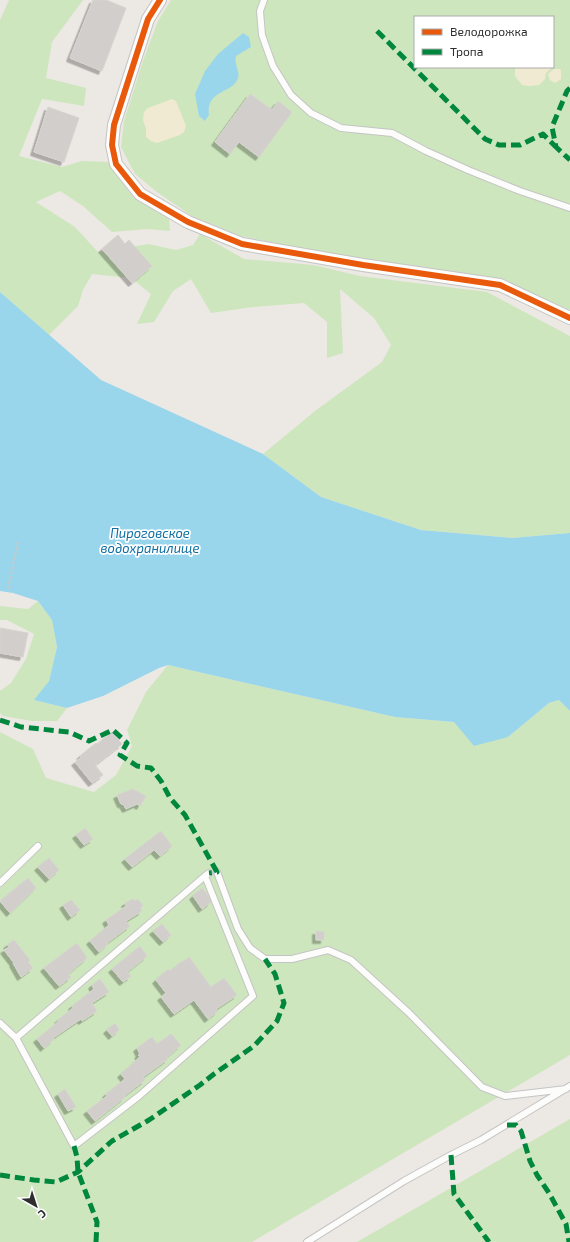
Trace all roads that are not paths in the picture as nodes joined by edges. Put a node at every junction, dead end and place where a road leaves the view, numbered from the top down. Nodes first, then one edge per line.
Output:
1 (160, 0) edge
2 (264, 0) edge
3 (570, 208) edge
4 (570, 318) edge
5 (38, 846) dead end
6 (217, 872) dead end
7 (0, 883) edge
8 (0, 1023) edge
9 (16, 1038) junction
10 (568, 1087) edge
11 (307, 1242) edge

1 - 4 street
2 - 3 lane
5 - 7 lane
6 - 10 lane
8 - 9 lane
9 - 9 lane
10 - 11 lane

